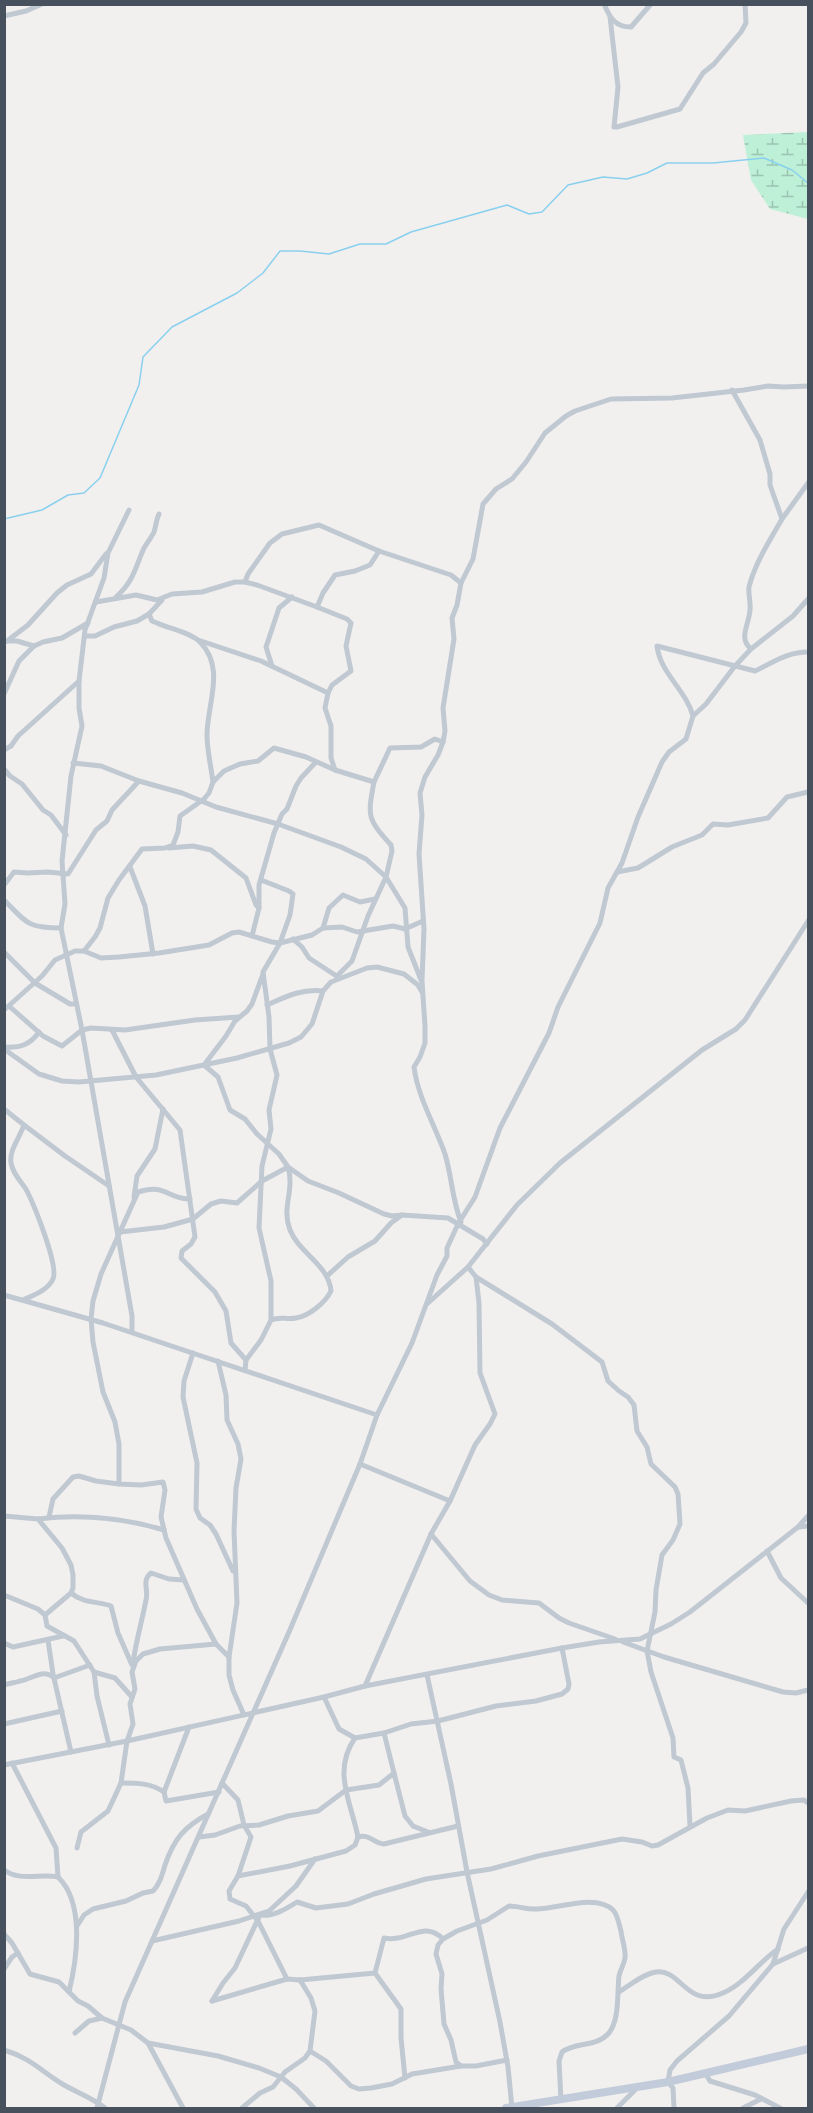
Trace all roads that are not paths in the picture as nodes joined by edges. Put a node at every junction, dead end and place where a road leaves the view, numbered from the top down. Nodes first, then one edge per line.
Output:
1 (16, 4) edge
2 (42, 4) edge
3 (604, 4) edge
4 (651, 4) edge
5 (745, 4) edge
6 (20, 12) junction
7 (4, 16) edge
8 (610, 16) junction
9 (808, 386) edge
10 (732, 390) junction
11 (808, 483) edge
12 (129, 510) dead end
13 (159, 514) dead end
14 (782, 519) junction
15 (379, 551) junction
16 (108, 553) junction
17 (245, 582) junction
18 (461, 583) junction
19 (165, 596) junction
20 (292, 597) junction
21 (115, 598) junction
22 (808, 599) edge
23 (96, 602) junction
24 (317, 607) junction
25 (149, 614) junction
26 (88, 623) junction
27 (85, 636) junction
28 (198, 640) junction
29 (6, 642) edge
30 (34, 646) junction
31 (751, 650) junction
32 (808, 652) edge
33 (272, 666) junction
34 (735, 666) junction
35 (80, 681) junction
36 (327, 693) junction
37 (4, 694) edge
38 (693, 716) junction
39 (443, 742) junction
40 (4, 750) edge
41 (316, 762) junction
42 (74, 763) junction
43 (4, 769) edge
44 (335, 770) junction
45 (139, 781) junction
46 (213, 782) junction
47 (374, 782) junction
48 (808, 792) edge
49 (201, 800) junction
50 (278, 824) junction
51 (66, 835) junction
52 (169, 848) junction
53 (130, 867) junction
54 (617, 872) junction
55 (62, 874) junction
56 (386, 877) junction
57 (261, 880) junction
58 (4, 885) edge
59 (375, 899) junction
60 (4, 900) edge
61 (259, 908) junction
62 (423, 921) junction
63 (808, 921) edge
64 (61, 928) junction
65 (323, 928) junction
66 (405, 929) junction
67 (364, 932) junction
68 (252, 936) junction
69 (293, 939) junction
70 (280, 943) junction
71 (84, 951) junction
72 (4, 952) edge
73 (66, 954) junction
74 (153, 954) junction
75 (263, 972) junction
76 (338, 977) junction
77 (422, 981) junction
78 (35, 983) junction
79 (323, 991) junction
80 (423, 993) junction
81 (76, 1004) junction
82 (267, 1005) junction
83 (7, 1008) edge
84 (239, 1017) junction
85 (82, 1030) junction
86 (112, 1030) junction
87 (39, 1032) junction
88 (4, 1048) edge
89 (270, 1050) junction
90 (204, 1065) junction
91 (136, 1077) junction
92 (90, 1081) junction
93 (4, 1109) edge
94 (164, 1109) junction
95 (24, 1125) junction
96 (268, 1142) junction
97 (288, 1167) junction
98 (262, 1181) junction
99 (109, 1186) junction
100 (134, 1199) junction
101 (190, 1199) junction
102 (402, 1215) junction
103 (193, 1219) junction
104 (459, 1223) junction
105 (119, 1234) junction
106 (487, 1244) junction
107 (468, 1267) junction
108 (327, 1276) junction
109 (476, 1277) junction
110 (4, 1295) edge
111 (23, 1300) junction
112 (428, 1303) junction
113 (91, 1319) junction
114 (271, 1320) junction
115 (132, 1332) junction
116 (193, 1353) junction
117 (246, 1360) junction
118 (218, 1361) junction
119 (245, 1370) junction
120 (377, 1415) junction
121 (360, 1464) junction
122 (119, 1484) junction
123 (450, 1501) junction
124 (4, 1516) edge
125 (808, 1516) edge
126 (49, 1517) junction
127 (38, 1518) junction
128 (808, 1526) edge
129 (798, 1527) junction
130 (164, 1530) junction
131 (431, 1534) junction
132 (767, 1551) junction
133 (235, 1574) junction
134 (184, 1580) junction
135 (71, 1593) junction
136 (4, 1595) edge
137 (808, 1601) edge
138 (45, 1615) junction
139 (650, 1635) junction
140 (63, 1636) junction
141 (48, 1640) junction
142 (619, 1641) junction
143 (4, 1643) edge
144 (216, 1644) junction
145 (562, 1648) junction
146 (647, 1651) junction
147 (228, 1657) junction
148 (90, 1665) junction
149 (132, 1667) junction
150 (94, 1672) junction
151 (427, 1675) junction
152 (54, 1678) junction
153 (4, 1684) edge
154 (365, 1686) junction
155 (808, 1690) edge
156 (132, 1697) junction
157 (324, 1697) junction
158 (62, 1711) junction
159 (254, 1713) junction
160 (244, 1715) junction
161 (438, 1721) junction
162 (4, 1724) edge
163 (189, 1727) junction
164 (384, 1733) junction
165 (355, 1738) junction
166 (127, 1741) junction
167 (109, 1745) junction
168 (71, 1752) junction
169 (12, 1763) junction
170 (4, 1765) edge
171 (394, 1773) junction
172 (121, 1783) junction
173 (222, 1783) junction
174 (346, 1790) junction
175 (164, 1792) junction
176 (219, 1792) junction
177 (808, 1803) edge
178 (209, 1813) junction
179 (244, 1825) junction
180 (458, 1826) junction
181 (690, 1827) junction
182 (428, 1832) junction
183 (199, 1837) junction
184 (358, 1837) junction
185 (77, 1848) dead end
186 (315, 1859) junction
187 (4, 1870) edge
188 (467, 1872) junction
189 (238, 1876) junction
190 (58, 1877) junction
191 (808, 1892) edge
192 (257, 1918) junction
193 (479, 1924) junction
194 (77, 1926) junction
195 (5, 1934) edge
196 (443, 1939) junction
197 (152, 1941) junction
198 (808, 1948) edge
199 (777, 1949) junction
200 (18, 1953) junction
201 (773, 1964) junction
202 (4, 1969) edge
203 (375, 1973) junction
204 (287, 1979) junction
205 (300, 1980) junction
206 (69, 1992) junction
207 (619, 1992) junction
208 (102, 2018) junction
209 (118, 2026) junction
210 (75, 2033) dead end
211 (148, 2043) junction
212 (808, 2049) edge
213 (4, 2050) edge
214 (310, 2051) junction
215 (507, 2060) junction
216 (461, 2066) junction
217 (705, 2073) junction
218 (281, 2078) junction
219 (405, 2078) junction
220 (668, 2082) junction
221 (639, 2086) junction
222 (761, 2099) junction
223 (561, 2100) junction
224 (97, 2105) edge
225 (768, 2106) edge
226 (510, 2108) edge
227 (105, 2109) edge
228 (183, 2109) edge
229 (242, 2109) edge
230 (314, 2109) edge
231 (617, 2109) edge
232 (674, 2109) edge
233 (743, 2109) edge
234 (780, 2109) edge

1 - 6 street
2 - 6 street
3 - 8 street
4 - 8 street
5 - 8 street
6 - 7 street
9 - 10 street
10 - 14 street
10 - 18 street
11 - 14 street
12 - 16 street
13 - 21 street
14 - 31 street
15 - 17 street
15 - 18 street
15 - 24 street
16 - 23 street
16 - 29 street
17 - 19 street
17 - 20 street
18 - 39 street
19 - 21 street
19 - 25 street
20 - 24 street
20 - 33 street
21 - 23 street
22 - 31 street
23 - 26 street
24 - 36 street
25 - 27 street
25 - 28 street
26 - 27 street
26 - 30 street
27 - 35 street
28 - 33 street
28 - 46 street
29 - 30 street
30 - 37 street
31 - 34 street
32 - 34 street
33 - 36 street
34 - 38 street
34 - 38 street
35 - 40 street
35 - 42 street
36 - 44 street
38 - 54 street
39 - 47 street
39 - 62 street
41 - 44 street
41 - 46 street
41 - 50 street
42 - 45 street
42 - 51 street
43 - 51 street
44 - 47 street
45 - 49 street
45 - 55 street
46 - 49 street
47 - 56 street
48 - 54 street
49 - 50 street
49 - 52 street
50 - 56 street
50 - 57 street
51 - 55 street
52 - 53 street
52 - 61 street
53 - 71 street
53 - 74 street
54 - 104 street
55 - 58 street
55 - 64 street
56 - 59 street
56 - 66 street
57 - 61 street
57 - 70 street
59 - 65 street
59 - 67 street
60 - 64 street
61 - 68 street
62 - 66 street
62 - 77 street
63 - 106 street
64 - 73 street
65 - 67 street
65 - 69 street
66 - 67 street
66 - 77 street
67 - 76 street
68 - 70 street
68 - 74 street
69 - 70 street
69 - 76 street
70 - 75 street
71 - 73 street
71 - 74 street
72 - 78 street
73 - 78 street
73 - 81 street
75 - 82 street
75 - 84 street
76 - 79 street
76 - 80 street
77 - 80 street
78 - 81 street
78 - 83 street
79 - 82 street
79 - 89 street
80 - 104 street
81 - 85 street
82 - 89 street
83 - 87 street
84 - 86 street
84 - 90 street
85 - 86 street
85 - 87 street
85 - 92 street
86 - 91 street
87 - 88 street
88 - 92 street
89 - 90 street
89 - 96 street
90 - 91 street
90 - 96 street
91 - 92 street
91 - 94 street
92 - 99 street
93 - 95 street
94 - 100 street
94 - 101 street
95 - 99 street
95 - 111 street
96 - 97 street
96 - 98 street
97 - 98 street
97 - 102 street
97 - 108 street
98 - 103 street
98 - 114 street
99 - 105 street
100 - 101 street
100 - 105 street
101 - 103 street
102 - 104 street
102 - 108 street
103 - 105 street
103 - 117 street
104 - 106 street
104 - 112 street
105 - 113 street
105 - 115 street
106 - 107 street
107 - 109 street
107 - 112 street
108 - 114 street
109 - 123 street
109 - 139 street
110 - 111 street
111 - 113 street
112 - 120 street
113 - 115 street
113 - 122 street
114 - 117 street
115 - 116 street
116 - 118 street
116 - 133 street
117 - 119 street
118 - 119 street
118 - 133 street
119 - 120 street
120 - 121 street
121 - 123 street
121 - 159 street
122 - 126 street
122 - 130 street
123 - 131 street
124 - 127 street
125 - 129 street
126 - 127 street
126 - 130 street
127 - 135 street
128 - 129 street
129 - 132 street
130 - 134 street
131 - 142 street
131 - 154 street
132 - 137 street
132 - 139 street
133 - 147 street
134 - 144 street
134 - 149 street
135 - 138 street
135 - 149 street
136 - 138 street
138 - 140 street
139 - 142 street
139 - 146 street
140 - 141 street
140 - 148 street
141 - 143 street
141 - 152 street
142 - 145 street
142 - 146 street
144 - 147 street
144 - 149 street
145 - 151 street
145 - 161 street
146 - 155 street
146 - 181 street
147 - 160 street
148 - 150 street
148 - 152 street
149 - 156 street
150 - 156 street
150 - 167 street
151 - 154 street
151 - 161 street
152 - 153 street
152 - 158 street
154 - 157 street
156 - 166 street
157 - 159 street
157 - 165 street
158 - 162 street
158 - 168 street
159 - 160 street
159 - 173 street
160 - 163 street
161 - 164 street
161 - 180 street
163 - 166 street
163 - 175 street
164 - 165 street
164 - 171 street
165 - 174 street
166 - 167 street
166 - 172 street
167 - 168 street
168 - 169 street
169 - 170 street
169 - 190 street
171 - 174 street
171 - 182 street
172 - 175 street
172 - 185 street
173 - 176 street
173 - 179 street
174 - 179 street
174 - 184 street
175 - 176 street
176 - 178 street
177 - 181 street
178 - 183 street
178 - 194 street
179 - 183 street
179 - 189 street
180 - 182 street
180 - 188 street
181 - 188 street
182 - 184 street
183 - 197 street
184 - 186 street
186 - 189 street
186 - 192 street
187 - 190 street
188 - 192 street
188 - 193 street
189 - 192 street
190 - 194 street
191 - 199 street
192 - 197 street
192 - 204 street
192 - 204 street
193 - 196 street
193 - 207 street
193 - 215 street
194 - 206 street
195 - 200 street
196 - 203 street
196 - 216 street
197 - 209 street
198 - 201 street
199 - 201 street
199 - 207 street
200 - 202 street
200 - 206 street
201 - 220 street
203 - 205 street
203 - 219 street
204 - 205 street
205 - 214 street
206 - 208 street
207 - 223 street
208 - 209 street
208 - 210 street
209 - 211 street
209 - 224 street
211 - 218 street
211 - 228 street
212 - 217 street
213 - 224 street
214 - 218 street
214 - 219 street
215 - 216 street
215 - 226 street
216 - 219 street
217 - 220 street
217 - 222 street
218 - 229 street
218 - 230 street
220 - 221 street
220 - 232 street
221 - 223 street
221 - 231 street
222 - 225 street
222 - 233 street
223 - 226 street
224 - 227 street
225 - 234 street

